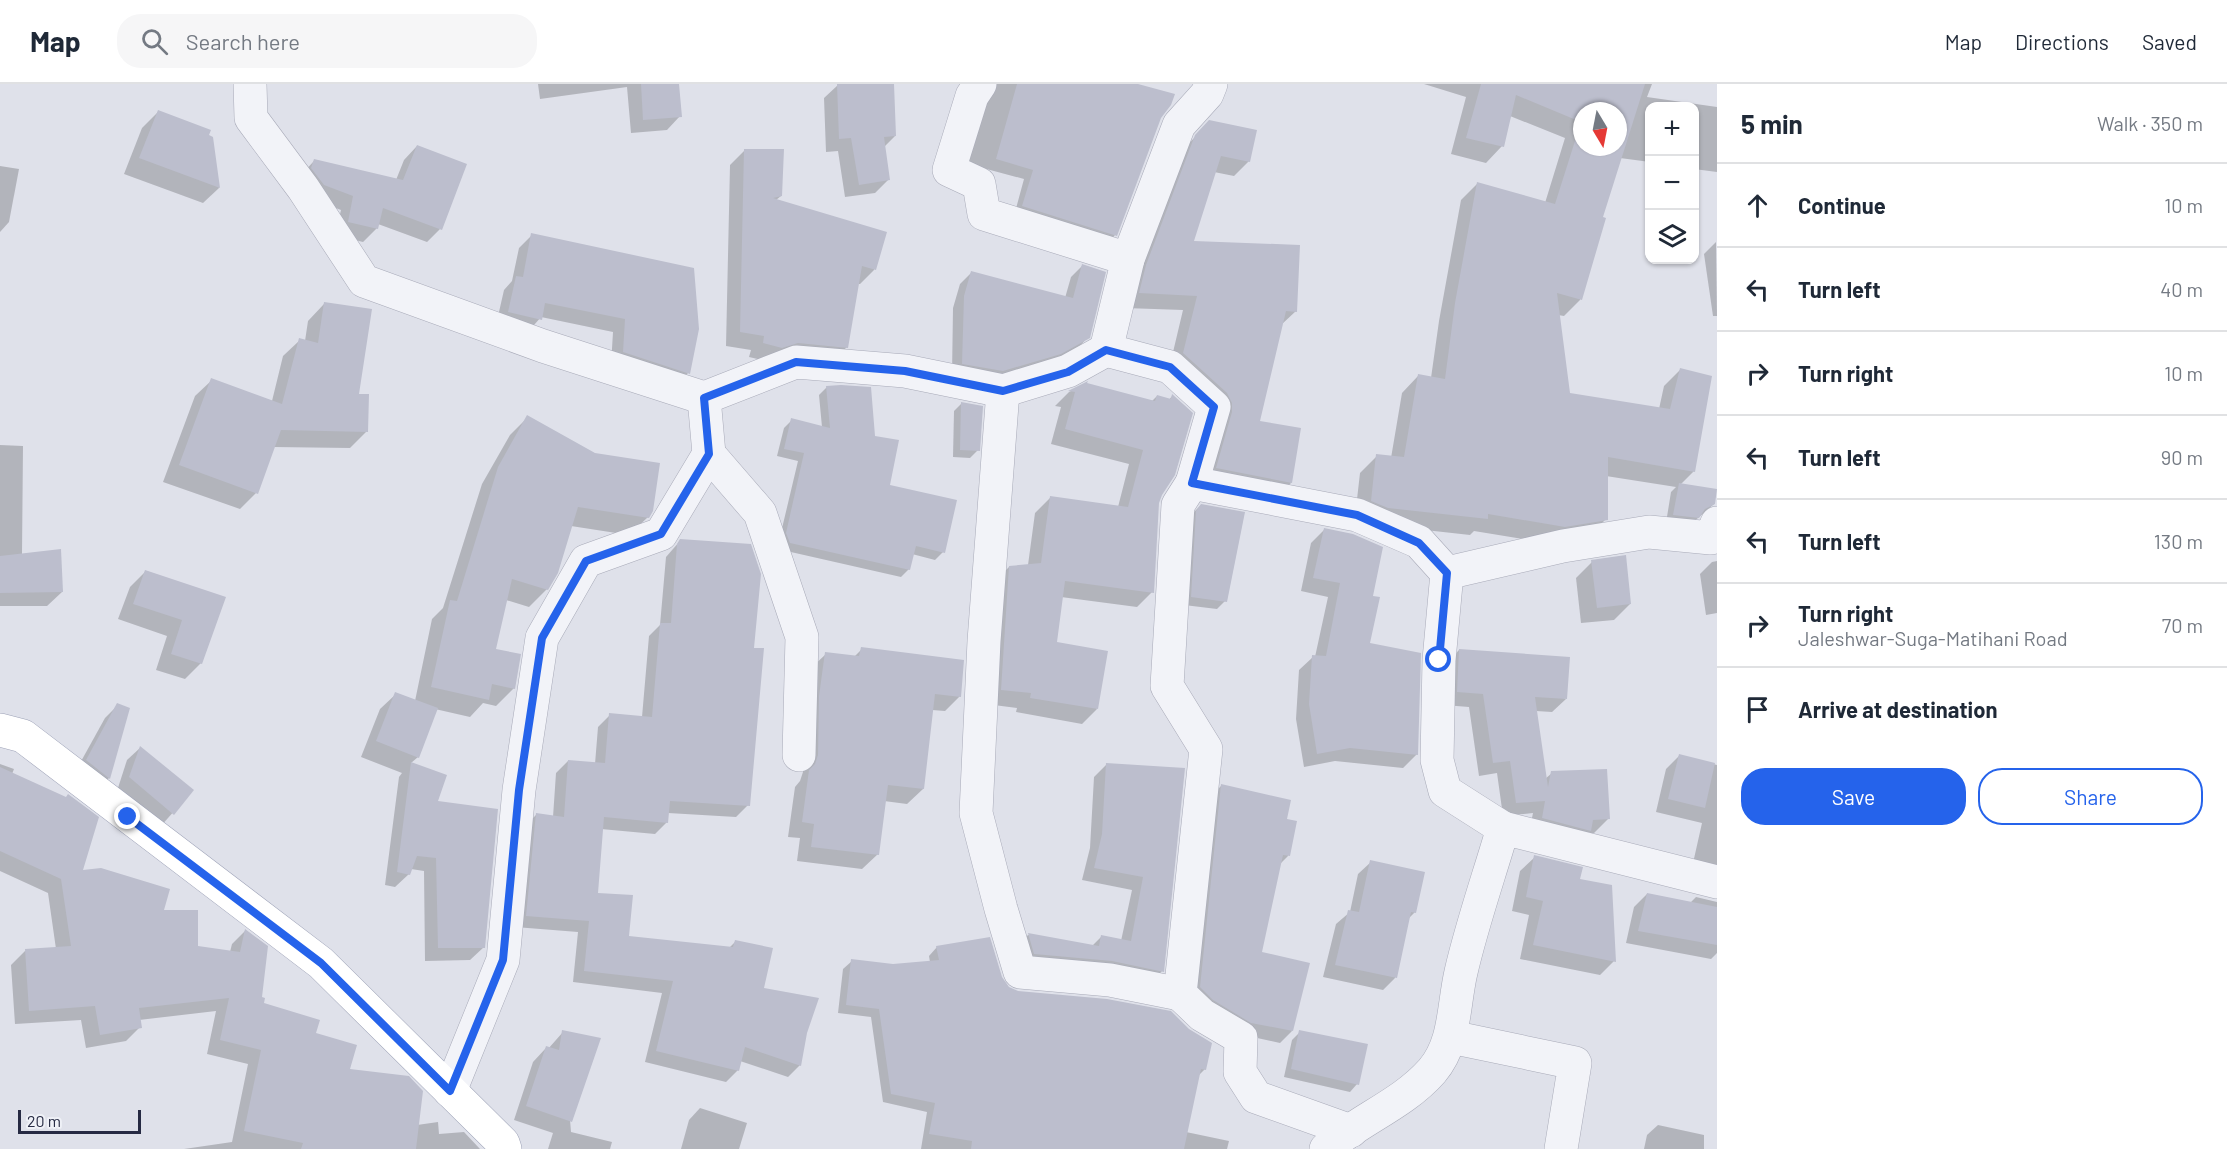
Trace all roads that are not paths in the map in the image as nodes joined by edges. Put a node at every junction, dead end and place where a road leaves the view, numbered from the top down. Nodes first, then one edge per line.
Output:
1 (250, 84) edge
2 (980, 84) edge
3 (1211, 84) edge
4 (1128, 259) junction
5 (1106, 350) junction
6 (1003, 391) junction
7 (704, 398) junction
8 (709, 454) junction
9 (1192, 483) junction
10 (1717, 523) edge
11 (1447, 573) junction
12 (0, 730) edge
13 (799, 755) dead end
14 (1503, 828) junction
15 (1717, 882) edge
16 (1179, 994) junction
17 (1451, 1037) junction
18 (450, 1091) junction
19 (1339, 1140) edge
20 (505, 1149) edge
21 (1561, 1149) edge

1 - 7 street
2 - 4 street
3 - 4 street
4 - 5 street
5 - 6 street
5 - 9 street
6 - 7 street
6 - 16 street
7 - 8 street
8 - 13 street
8 - 18 street
9 - 11 street
9 - 16 street
10 - 11 street
11 - 14 street
12 - 18 main road
14 - 15 street
14 - 17 street
16 - 19 street
17 - 19 street
17 - 21 street
18 - 20 main road

